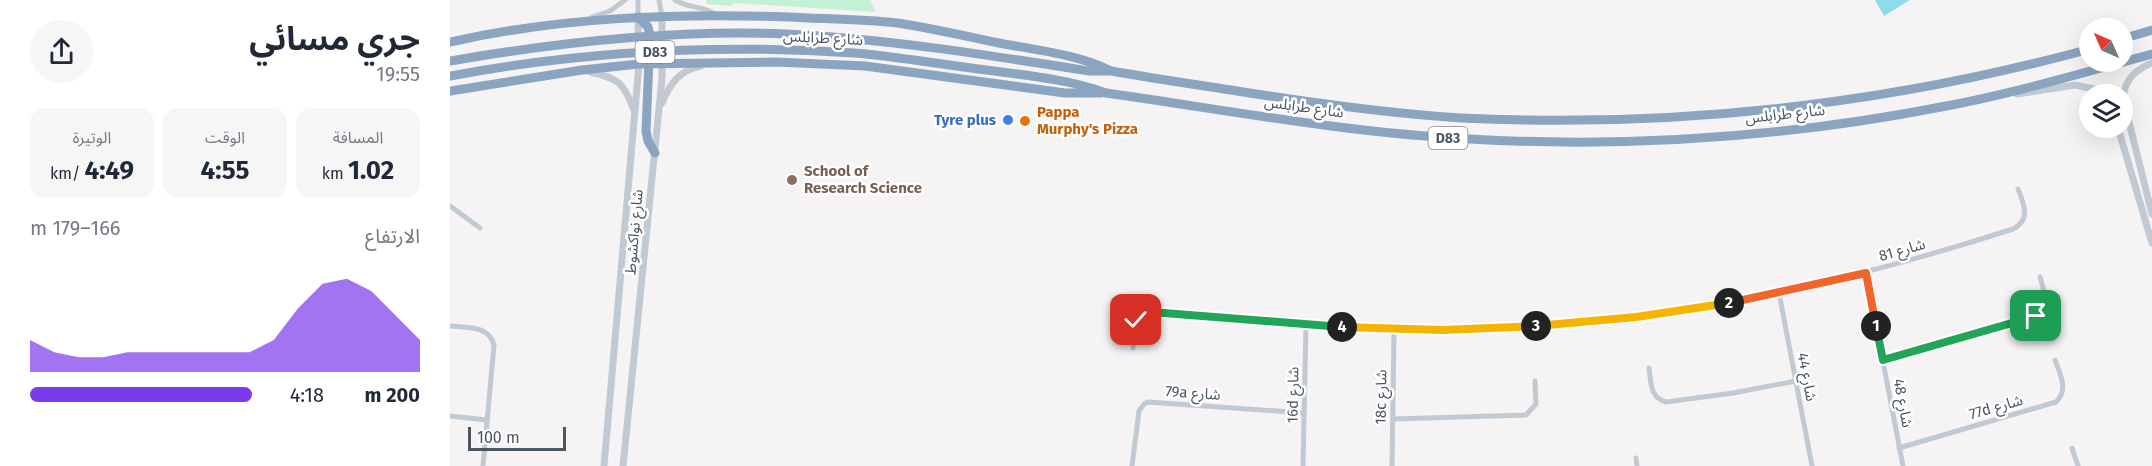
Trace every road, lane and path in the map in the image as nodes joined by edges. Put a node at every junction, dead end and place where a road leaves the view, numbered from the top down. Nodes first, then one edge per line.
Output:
1 (625, 0) edge
2 (638, 0) edge
3 (659, 0) edge
4 (675, 0) edge
5 (715, 14) junction
6 (662, 16) junction
7 (638, 17) junction
8 (586, 20) junction
9 (2152, 30) edge
10 (2133, 36) edge
11 (450, 42) edge
12 (2079, 52) edge
13 (2152, 54) edge
14 (450, 61) edge
15 (663, 63) junction
16 (720, 63) junction
17 (2152, 63) edge
18 (639, 64) junction
19 (650, 64) junction
20 (582, 70) junction
21 (1111, 71) junction
22 (450, 76) edge
23 (2079, 86) edge
24 (450, 91) edge
25 (1106, 93) junction
26 (2003, 94) junction
27 (659, 111) junction
28 (634, 113) junction
29 (2121, 138) edge
30 (655, 153) junction
31 (2018, 189) dead end
32 (450, 206) edge
33 (2152, 214) edge
34 (480, 228) dead end
35 (2152, 243) edge
36 (1866, 273) junction
37 (2040, 277) dead end
38 (1779, 293) junction
39 (1306, 324) junction
40 (450, 326) edge
41 (1394, 329) junction
42 (1133, 348) dead end
43 (1883, 360) junction
44 (2055, 360) dead end
45 (1649, 368) dead end
46 (1535, 381) dead end
47 (1796, 381) junction
48 (1304, 413) junction
49 (450, 416) edge
50 (1392, 419) junction
51 (487, 420) junction
52 (1899, 448) junction
53 (2072, 448) dead end
54 (1636, 458) dead end
55 (483, 466) edge
56 (604, 466) edge
57 (623, 466) edge
58 (1132, 466) edge
59 (1303, 466) edge
60 (1392, 466) edge
61 (1637, 466) edge
62 (1812, 466) edge
63 (1903, 466) edge
64 (2078, 466) edge

1 - 8 street
2 - 7 street, شارع نواكشوط
3 - 6 street, شارع نواكشوط
4 - 5 street
5 - 6 highway
5 - 21 highway
6 - 7 highway
6 - 15 street, شارع نواكشوط
7 - 8 highway
7 - 18 street, شارع نواكشوط
7 - 19 highway
8 - 11 highway
9 - 10 highway
12 - 21 highway, شارع طرابلس / D83
13 - 26 highway, شارع طرابلس / D83
14 - 21 highway, شارع طرابلس / D83
15 - 16 highway
15 - 19 highway
15 - 27 street, شارع نواكشوط
16 - 25 highway
16 - 27 street
17 - 33 street
18 - 19 highway
18 - 20 highway
18 - 28 street, شارع نواكشوط
19 - 30 highway
20 - 24 highway
20 - 28 street
22 - 25 highway, شارع طرابلس / D83
23 - 26 street
25 - 26 highway, شارع طرابلس / D83
27 - 30 street, شارع نواكشوط
28 - 56 street, شارع نواكشوط
29 - 35 street
30 - 57 street, شارع نواكشوط
31 - 36 street, شارع 81
32 - 34 street
36 - 38 street, شارع 81
36 - 43 street, شارع 48
37 - 43 street
38 - 41 street, شارع 81
38 - 47 street, شارع 44
39 - 41 street, شارع 81
39 - 42 street, شارع 81
39 - 48 street, 16d شارع
40 - 51 street
41 - 50 street, 18c شارع
43 - 52 street, شارع 48
44 - 52 street, 77d شارع
45 - 47 street
46 - 50 street
47 - 62 street, شارع 44
48 - 58 street, 79a شارع
48 - 59 street, 16d شارع
49 - 51 street
50 - 60 street, 18c شارع
51 - 55 street
52 - 63 street, شارع 48
53 - 64 street
54 - 61 street

